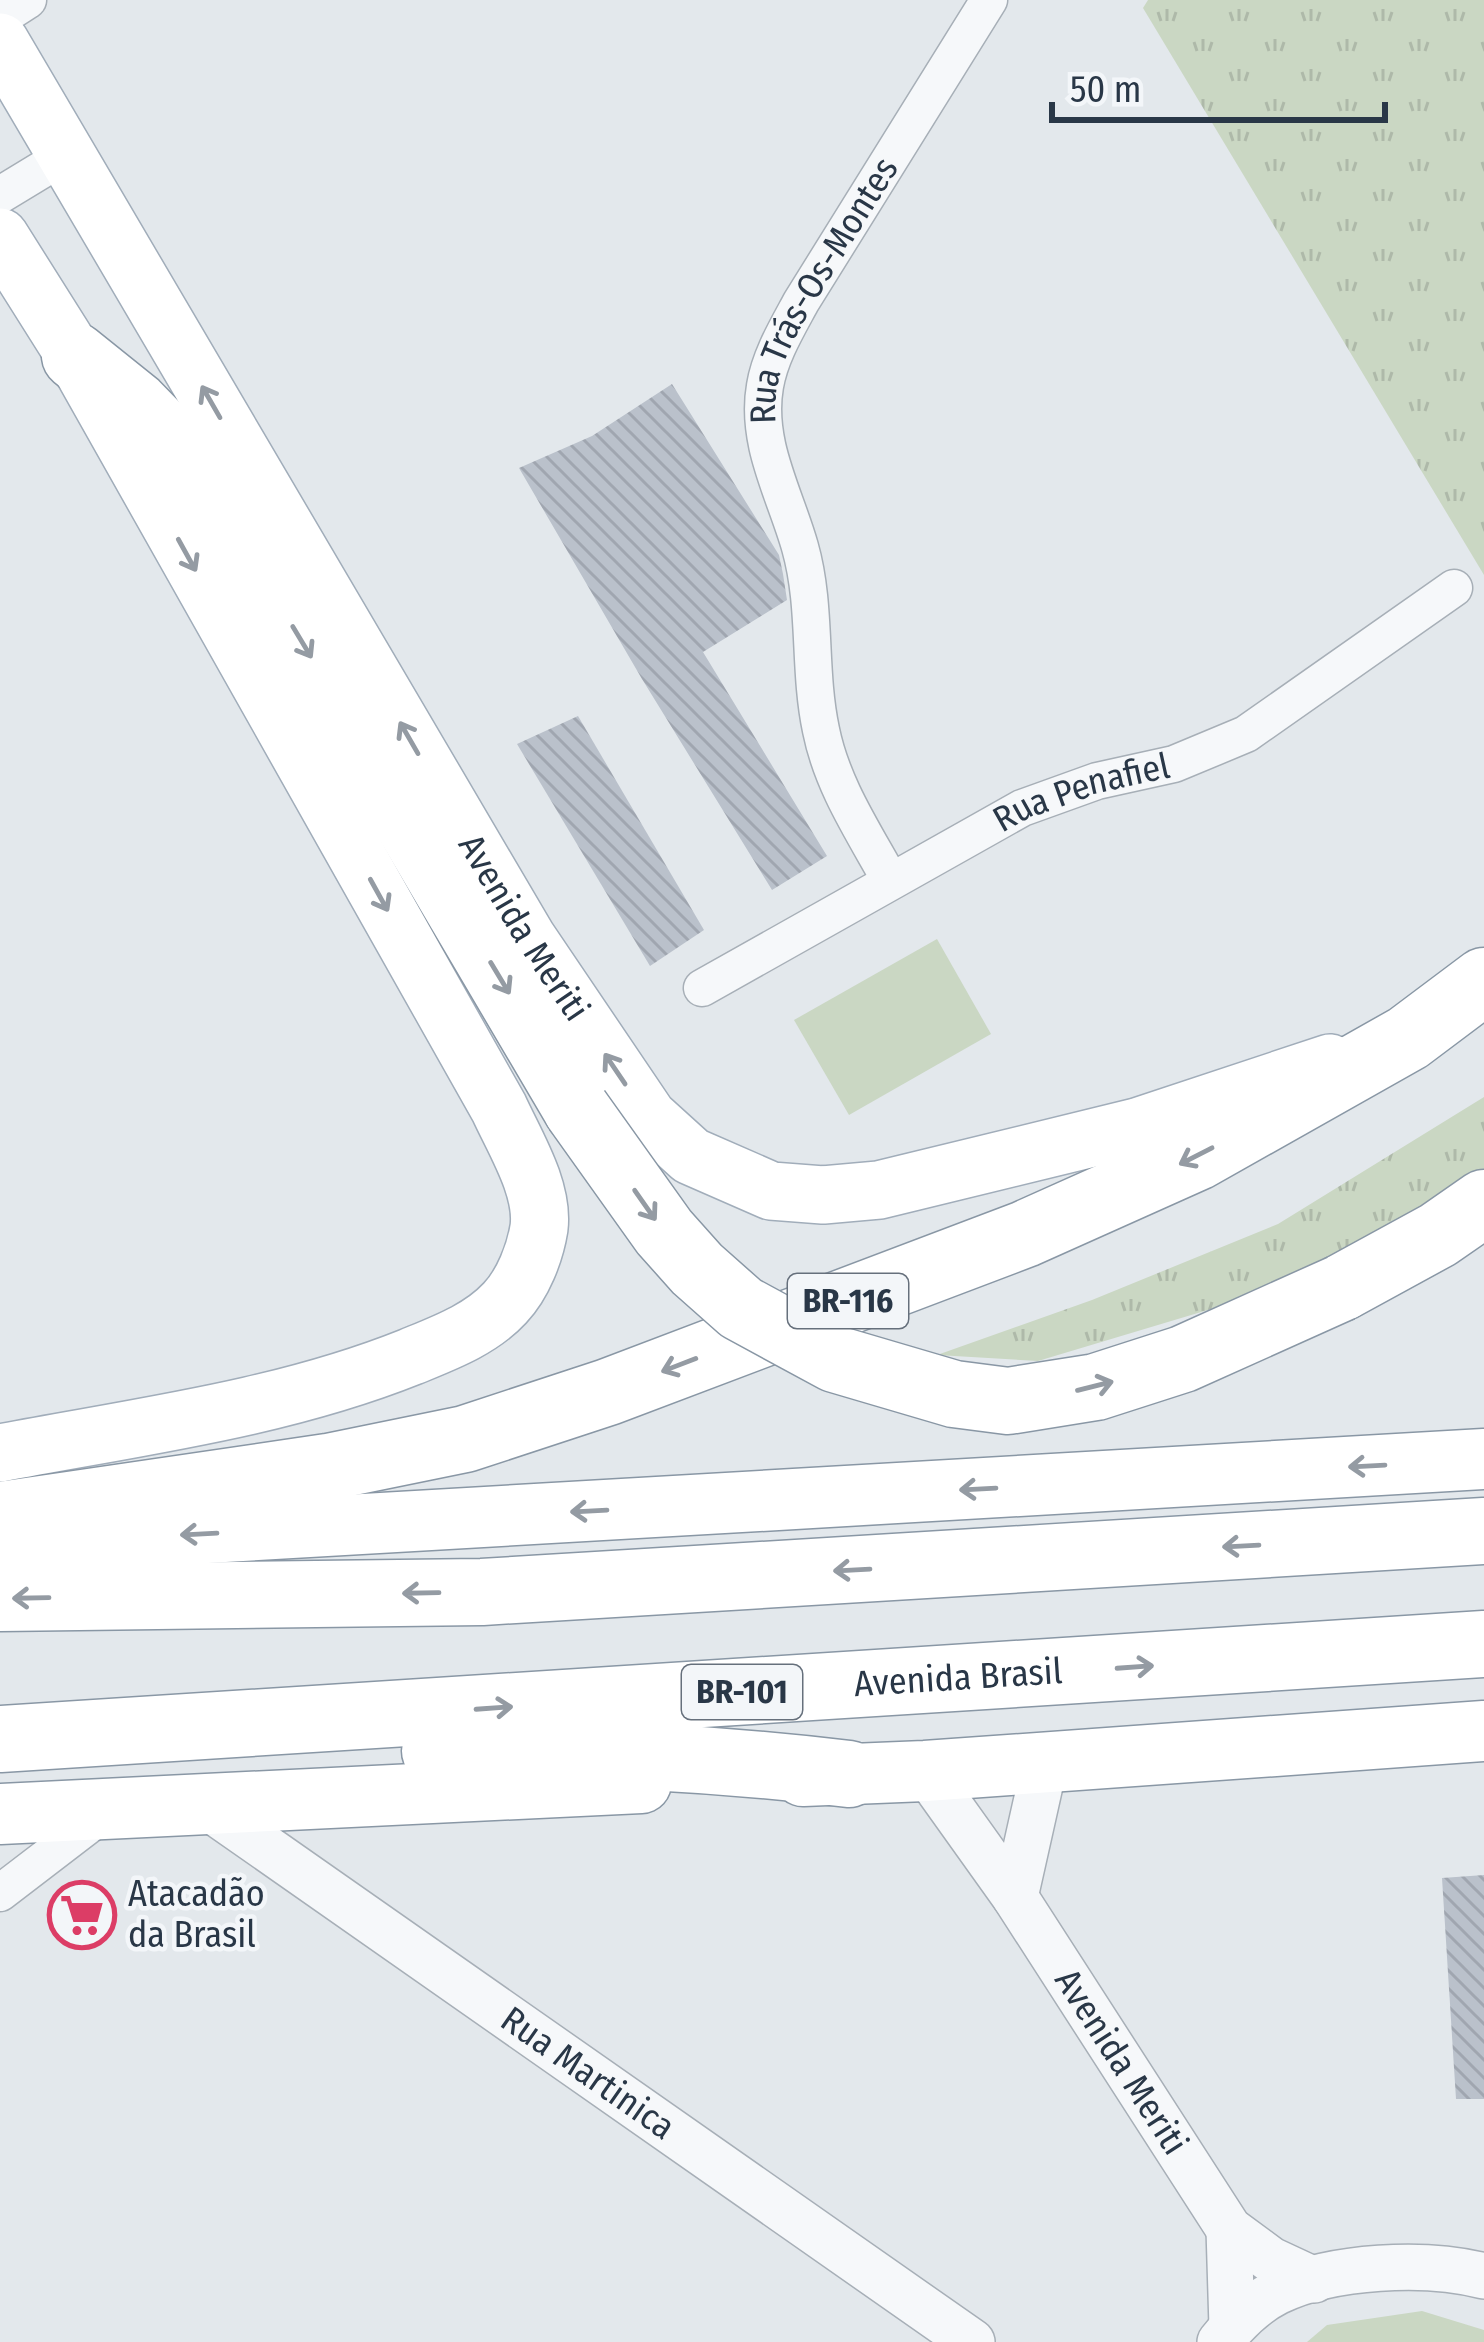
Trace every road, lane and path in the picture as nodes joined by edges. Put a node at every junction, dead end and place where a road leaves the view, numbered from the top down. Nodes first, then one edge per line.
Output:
1 (28, 0) edge
2 (989, 0) edge
3 (0, 18) edge
4 (0, 43) edge
5 (66, 154) junction
6 (0, 195) edge
7 (0, 237) edge
8 (75, 356) junction
9 (1454, 588) dead end
10 (890, 880) junction
11 (1484, 981) edge
12 (702, 988) dead end
13 (1408, 1038) junction
14 (1484, 1203) edge
15 (0, 1453) edge
16 (1484, 1459) edge
17 (0, 1515) edge
18 (1484, 1531) edge
19 (0, 1545) edge
20 (0, 1598) edge
21 (1484, 1644) edge
22 (1484, 1731) edge
23 (0, 1742) edge
24 (1045, 1763) junction
25 (925, 1771) junction
26 (849, 1774) junction
27 (202, 1802) junction
28 (110, 1808) junction
29 (0, 1814) edge
30 (0, 1893) edge
31 (1015, 1897) junction
32 (1229, 2229) junction
33 (1484, 2276) edge
34 (1314, 2280) junction
35 (1226, 2334) edge
36 (972, 2342) edge

1 - 3 street
2 - 10 street, Rua Trás-Os-Montes
4 - 5 main road, Avenida Meriti
5 - 6 street
13 -> 5 main road, Avenida Meriti
7 - 8 main road
8 -> 14 highway, bridge
8 -> 15 main road
9 - 10 street, Rua Penafiel
10 - 12 street, Rua Penafiel
11 - 13 highway, BR-116
13 -> 17 highway, BR-116
16 -> 19 highway
18 -> 20 highway
23 -> 21 highway, Avenida Brasil / BR-101
22 - 24 highway, BR-101
23 - 26 highway, BR-101
24 - 25 highway, BR-101
24 - 31 street
25 - 26 highway, BR-101
25 - 31 street, Avenida Meriti
26 - 27 highway
27 - 28 highway
27 - 36 street, Rua Martinica
28 - 29 highway
28 - 30 street
31 - 32 street, Avenida Meriti
32 - 34 street, Avenida Meriti
32 - 35 street
33 - 34 street
34 - 35 street

